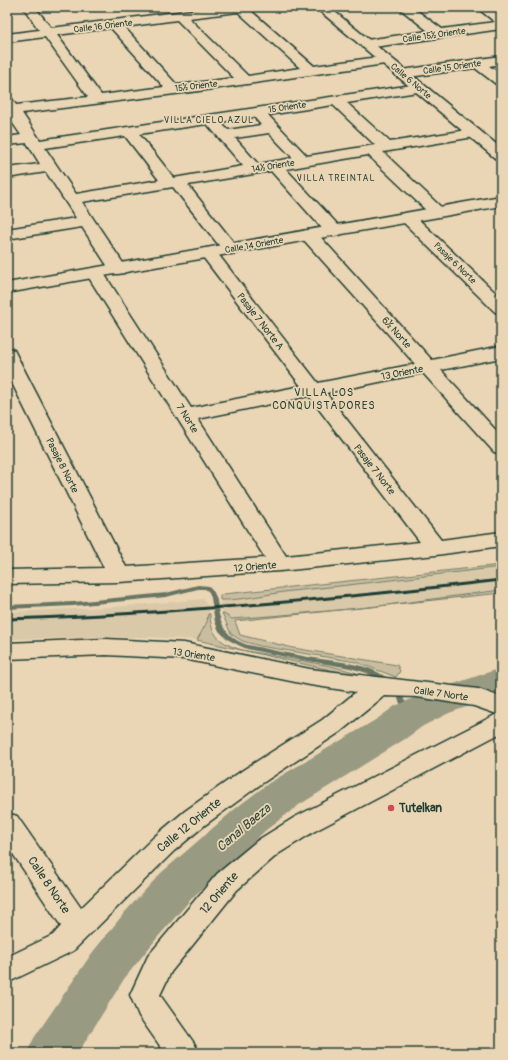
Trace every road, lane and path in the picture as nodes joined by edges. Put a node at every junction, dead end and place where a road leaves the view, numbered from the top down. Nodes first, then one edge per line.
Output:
1 (29, 7) edge
2 (148, 7) edge
3 (321, 7) edge
4 (404, 7) edge
5 (482, 7) edge
6 (237, 8) edge
7 (180, 16) junction
8 (160, 18) junction
9 (501, 20) edge
10 (114, 24) junction
11 (501, 25) edge
12 (47, 33) junction
13 (440, 34) junction
14 (7, 38) edge
15 (367, 44) junction
16 (385, 60) junction
17 (501, 60) edge
18 (476, 63) junction
19 (310, 70) junction
20 (402, 74) junction
21 (244, 80) junction
22 (501, 81) edge
23 (199, 87) junction
24 (419, 88) junction
25 (173, 89) junction
26 (98, 99) junction
27 (336, 100) junction
28 (9, 108) edge
29 (217, 111) junction
30 (257, 112) junction
31 (272, 128) junction
32 (129, 131) junction
33 (474, 133) junction
34 (224, 135) junction
35 (7, 141) edge
36 (34, 141) junction
37 (379, 149) junction
38 (501, 156) edge
39 (304, 161) junction
40 (275, 166) junction
41 (50, 167) junction
42 (254, 169) junction
43 (7, 173) edge
44 (174, 182) junction
45 (72, 199) junction
46 (501, 201) edge
47 (437, 212) junction
48 (408, 218) junction
49 (87, 221) junction
50 (334, 231) junction
51 (7, 234) edge
52 (309, 235) junction
53 (231, 249) junction
54 (208, 253) junction
55 (118, 269) junction
56 (95, 273) junction
57 (7, 288) edge
58 (501, 308) edge
59 (501, 352) edge
60 (7, 354) edge
61 (428, 367) junction
62 (314, 390) junction
63 (186, 415) junction
64 (501, 448) edge
65 (501, 539) edge
66 (436, 548) junction
67 (280, 564) junction
68 (119, 575) junction
69 (7, 577) edge
70 (7, 650) edge
71 (379, 687) junction
72 (501, 707) edge
73 (501, 722) edge
74 (7, 823) edge
75 (78, 927) junction
76 (7, 971) edge
77 (183, 1053) edge

1 - 12 street
2 - 8 street
3 - 15 street, Calle 6 Norte
4 - 13 street
5 - 9 street
6 - 7 street, Calle 16 Oriente
6 - 19 street
7 - 8 street, Calle 16 Oriente
7 - 21 street
8 - 10 street, Calle 16 Oriente
10 - 12 street, Calle 16 Oriente
10 - 25 street
11 - 13 street, Calle 15½ Oriente
12 - 14 street, Calle 16 Oriente
12 - 26 street
13 - 15 street, Calle 15½ Oriente
15 - 16 street, Calle 6 Norte
16 - 19 street, 15½ Oriente
16 - 20 street, Calle 6 Norte
17 - 18 street, Calle 15 Oriente
18 - 20 street, Calle 15 Oriente
18 - 22 street
19 - 21 street, 15½ Oriente
20 - 24 street, Calle 6 Norte
21 - 23 street, 15½ Oriente
23 - 25 street, 15½ Oriente
23 - 29 street
24 - 27 street, 15 Oriente
24 - 33 street, Calle 6 Norte
25 - 26 street, 15½ Oriente
26 - 28 street, 15½ Oriente
27 - 30 street, 15 Oriente
27 - 37 street
28 - 36 street
29 - 30 street, 15 Oriente
29 - 32 street, 15 Oriente
29 - 34 street
30 - 31 street
31 - 34 street, 15 Oriente
31 - 39 street
32 - 36 street, 15 Oriente
32 - 44 street
33 - 37 street, 14½ Oriente
33 - 38 street, Calle 6 Norte
34 - 42 street
35 - 36 street, 15 Oriente
36 - 41 street
37 - 39 street, 14½ Oriente
37 - 47 street
39 - 40 street, 14½ Oriente
40 - 42 street, 14½ Oriente
40 - 50 street
41 - 43 street
41 - 45 street
42 - 44 street, 14½ Oriente
44 - 45 street, 14½ Oriente
44 - 53 street
45 - 49 street
46 - 47 street, Calle 14 Oriente
47 - 48 street, Calle 14 Oriente
48 - 50 street, Calle 14 Oriente
48 - 58 street, Pasaje 6 Norte
49 - 51 street
49 - 55 street
50 - 52 street, Calle 14 Oriente
52 - 53 street, Calle 14 Oriente
52 - 61 street, 6½ Norte
53 - 54 street, Calle 14 Oriente
54 - 55 street, Calle 14 Oriente
54 - 62 street, Pasaje 7 Norte A
55 - 56 street, Calle 14 Oriente
56 - 57 street, Calle 14 Oriente
56 - 63 street, 7 Norte
59 - 61 street, 13 Oriente
60 - 68 street, Pasaje 8 Norte
61 - 62 street, 13 Oriente
61 - 64 street, 6½ Norte
62 - 63 street, 13 Oriente
62 - 66 street, Pasaje 7 Norte
63 - 67 street, 7 Norte
65 - 66 street, 12 Oriente
66 - 67 street, 12 Oriente
67 - 68 street, 12 Oriente
68 - 69 street, 12 Oriente
70 - 71 street, 13 Oriente
71 - 72 street, Calle 7 Norte
71 - 75 street, Calle 12 Oriente
73 - 77 street, 12 Oriente
74 - 75 street, Calle 8 Norte
75 - 76 street, Calle 12 Oriente

